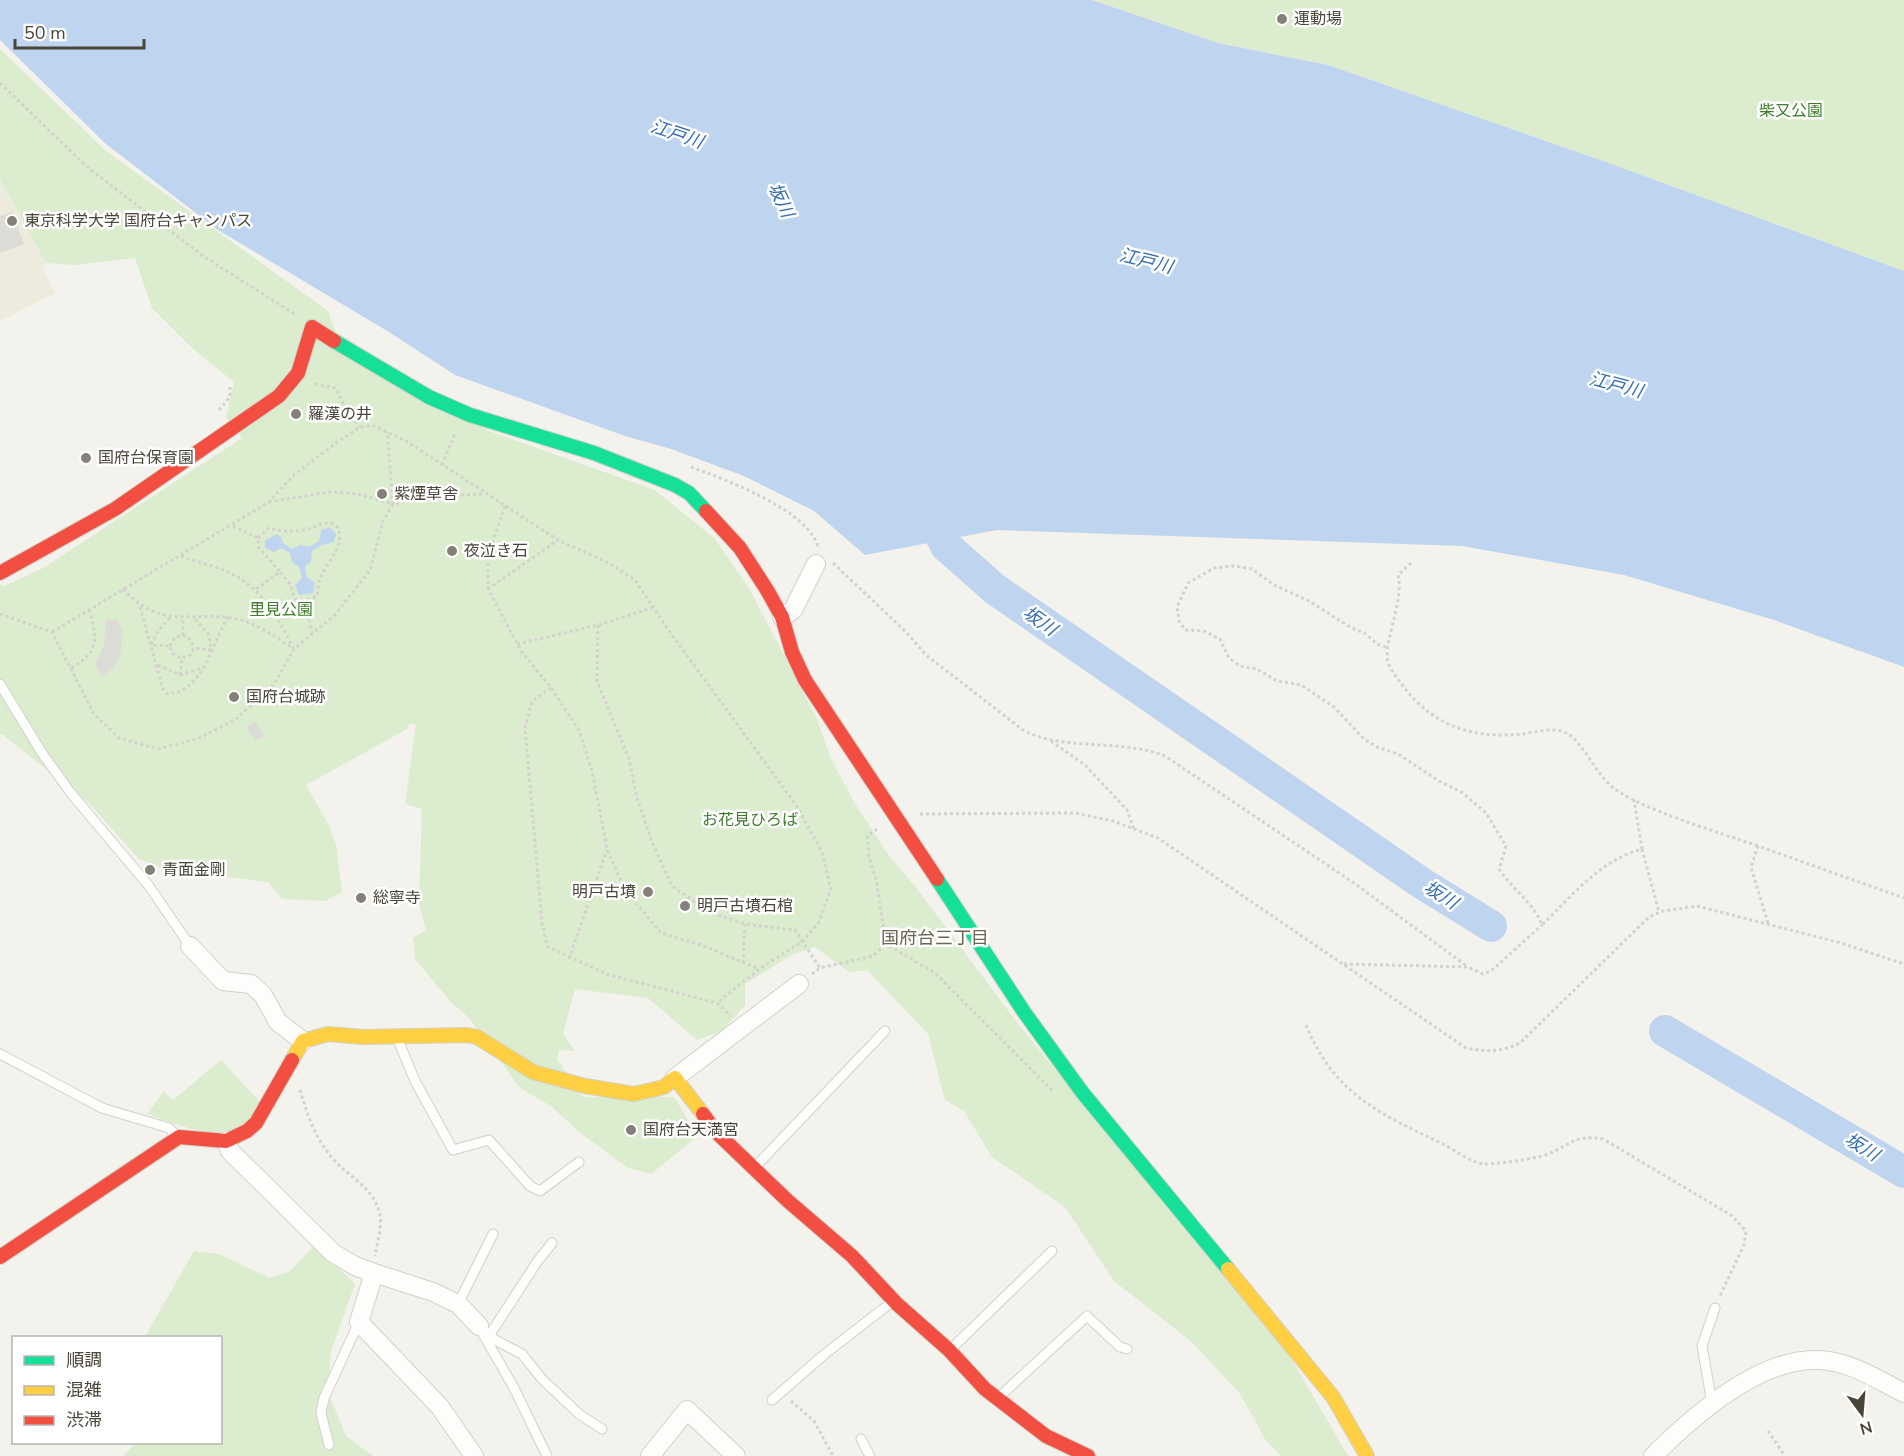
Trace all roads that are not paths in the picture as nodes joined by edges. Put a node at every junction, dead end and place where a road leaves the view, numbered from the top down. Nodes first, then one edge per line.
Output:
1 (817, 559) road end
2 (0, 573) edge
3 (782, 617) junction
4 (0, 684) edge
5 (190, 946) joint
6 (799, 984) dead end
7 (885, 1031) dead end
8 (398, 1038) junction
9 (303, 1041) junction
10 (0, 1054) edge
11 (675, 1078) junction
12 (179, 1137) junction
13 (226, 1141) junction
14 (579, 1162) dead end
15 (754, 1167) junction
16 (493, 1234) dead end
17 (552, 1243) dead end
18 (1052, 1251) dead end
19 (0, 1257) edge
20 (374, 1273) junction
21 (894, 1300) junction
22 (458, 1304) junction
23 (1715, 1308) road end
24 (359, 1322) junction
25 (484, 1331) junction
26 (1127, 1349) dead end
27 (949, 1350) junction
28 (1904, 1393) edge
29 (772, 1400) dead end
30 (997, 1400) junction
31 (1712, 1402) junction
32 (602, 1429) dead end
33 (861, 1439) dead end
34 (329, 1445) dead end
35 (474, 1456) edge
36 (547, 1456) edge
37 (651, 1456) edge
38 (736, 1456) edge
39 (870, 1456) edge
40 (1088, 1456) edge
41 (1367, 1456) edge
42 (1653, 1456) edge

1 - 3 street
2 - 3 street
3 - 41 street
4 - 5 lane
5 - 9 street
6 - 11 street
7 - 15 lane
8 - 9 street
8 - 11 street
8 - 14 lane
9 - 13 street
10 - 12 lane
11 - 15 street
12 - 13 street
12 - 19 street
13 - 20 street
15 - 21 street
16 - 22 lane
17 - 25 lane
18 - 27 lane
20 - 22 street
20 - 24 street
21 - 27 street
21 - 29 lane
22 - 25 street
23 - 31 lane
24 - 34 lane
24 - 35 street
25 - 32 lane
25 - 36 lane
26 - 30 lane
27 - 30 street
28 - 31 street
30 - 40 street
31 - 42 street
33 - 39 lane
37 - 38 street

